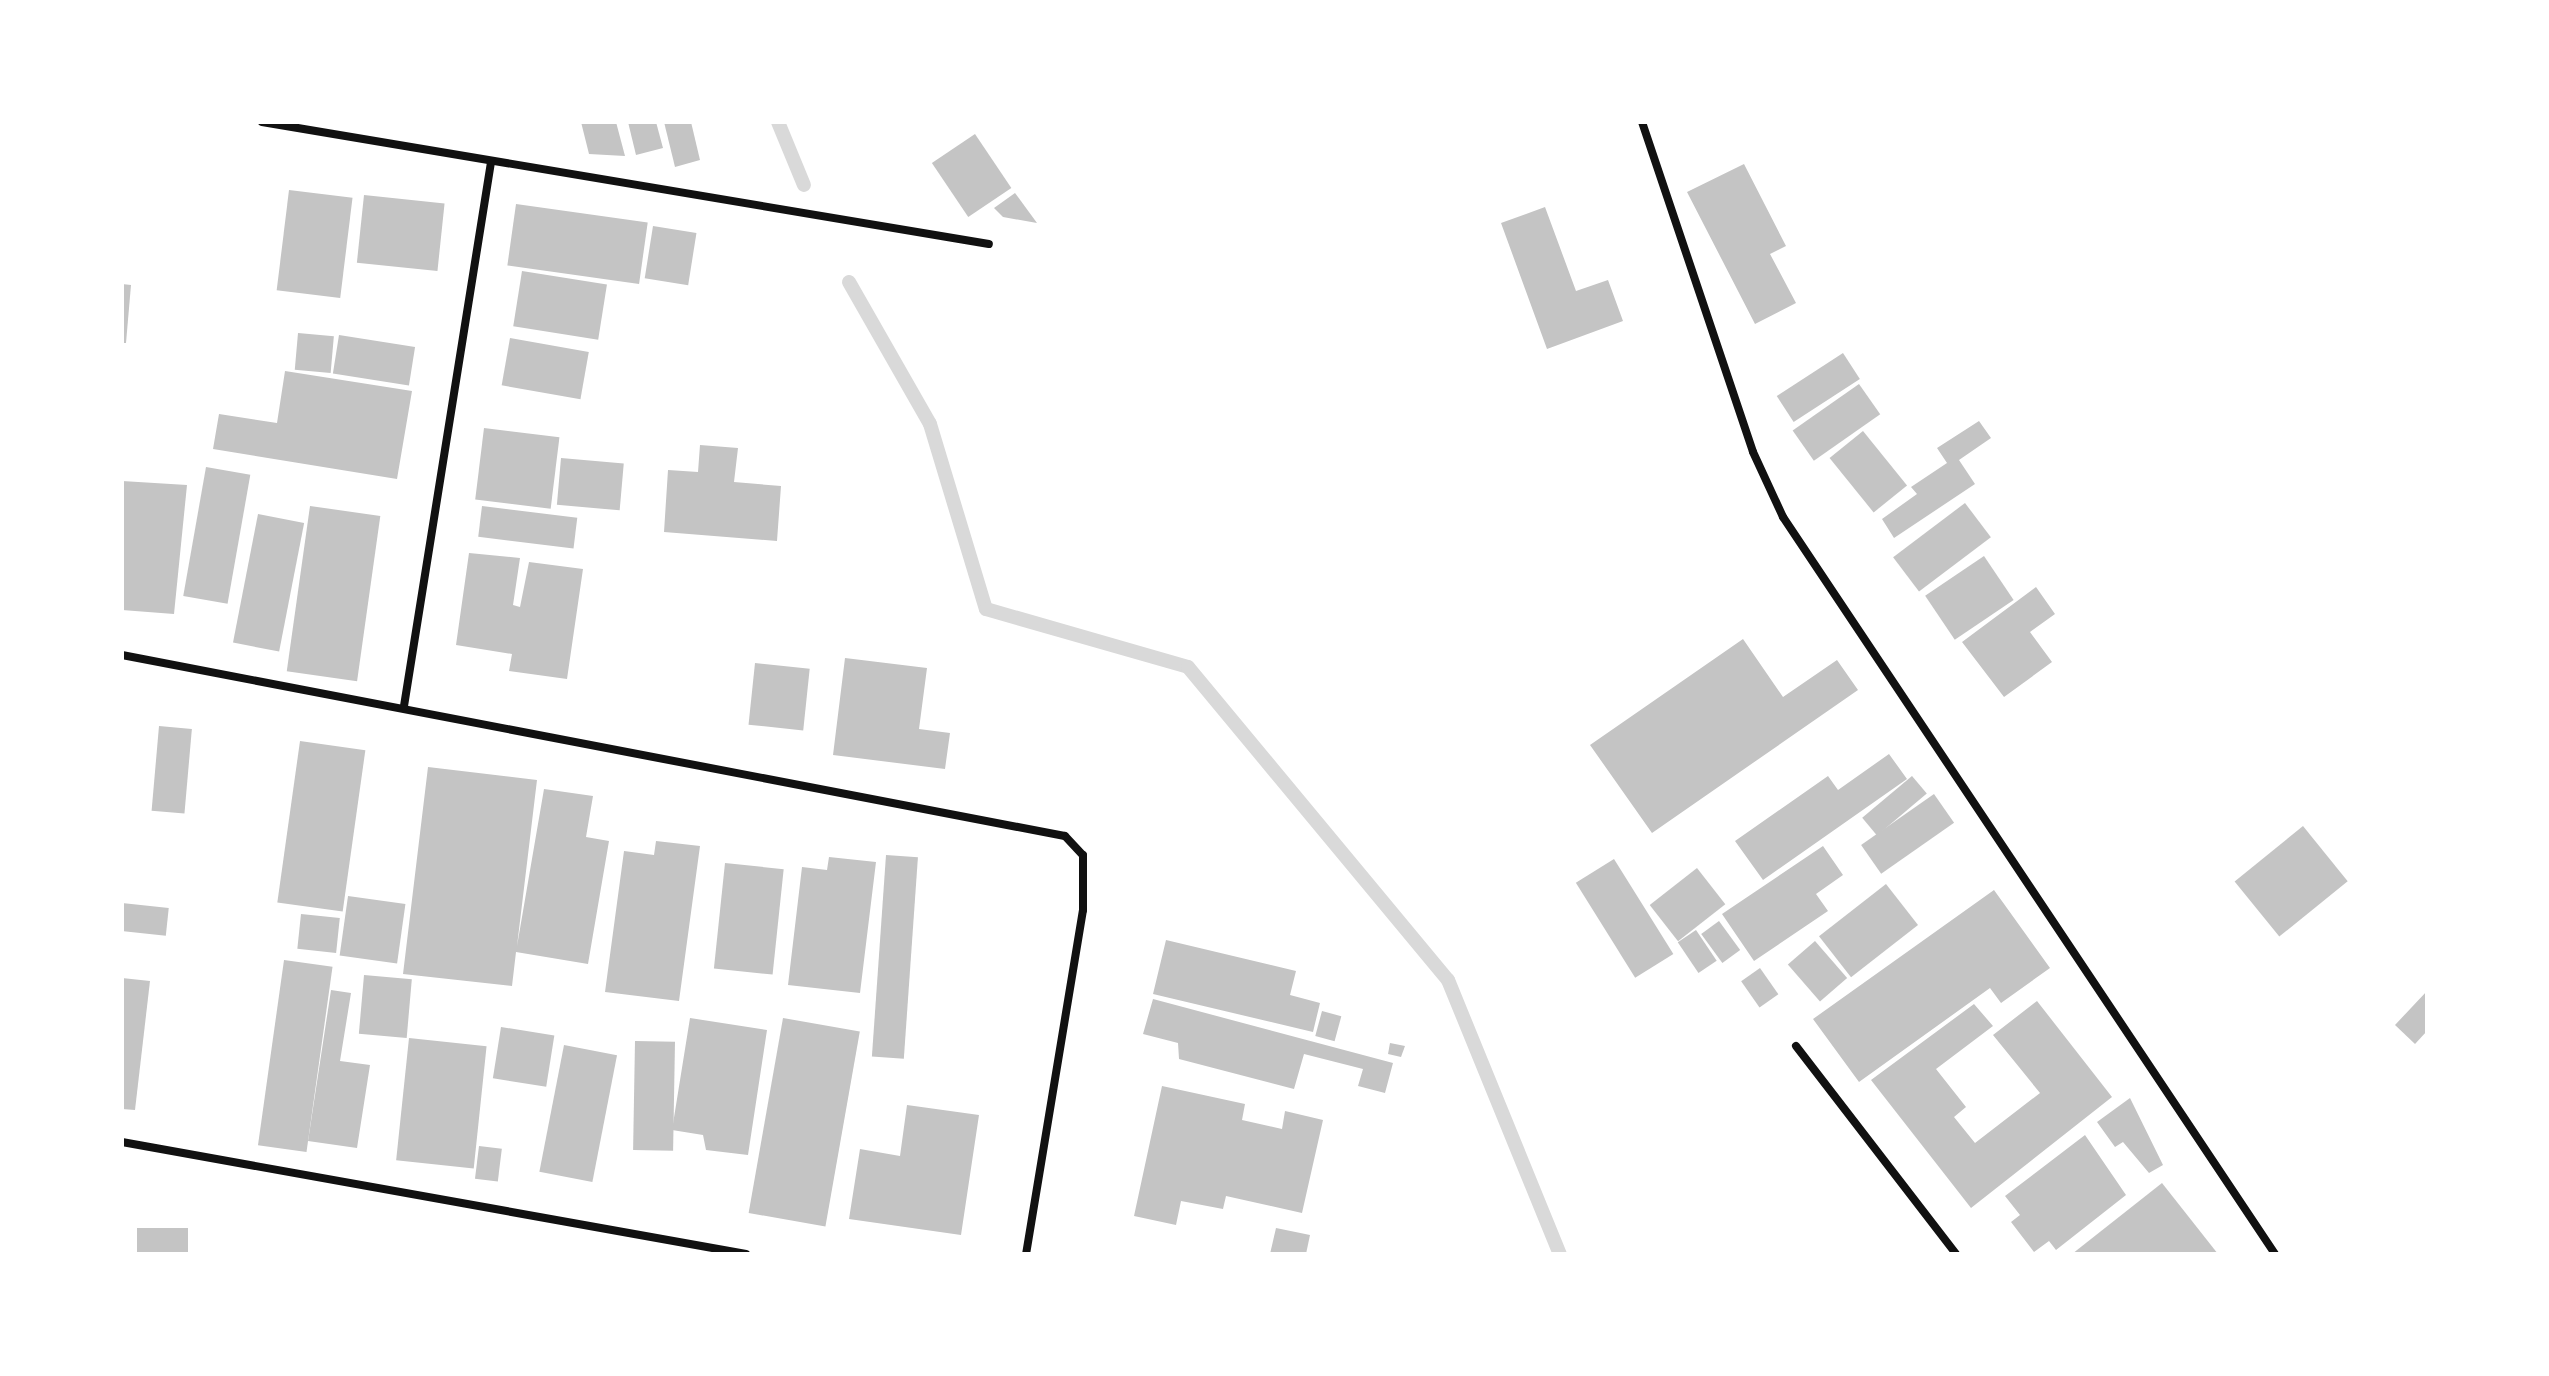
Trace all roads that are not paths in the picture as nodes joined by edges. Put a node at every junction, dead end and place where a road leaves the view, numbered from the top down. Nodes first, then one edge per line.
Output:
1 (262, 122) edge
2 (1642, 122) edge
3 (491, 162) junction
4 (989, 244) dead end
5 (122, 655) edge
6 (404, 706) junction
7 (1796, 1046) dead end
8 (122, 1142) edge
9 (746, 1254) edge
10 (1026, 1254) edge
11 (1956, 1254) edge
12 (2275, 1254) edge

1 - 3 street
2 - 12 street
3 - 4 street
3 - 6 street
5 - 6 street
6 - 10 street
7 - 11 street
8 - 9 street

